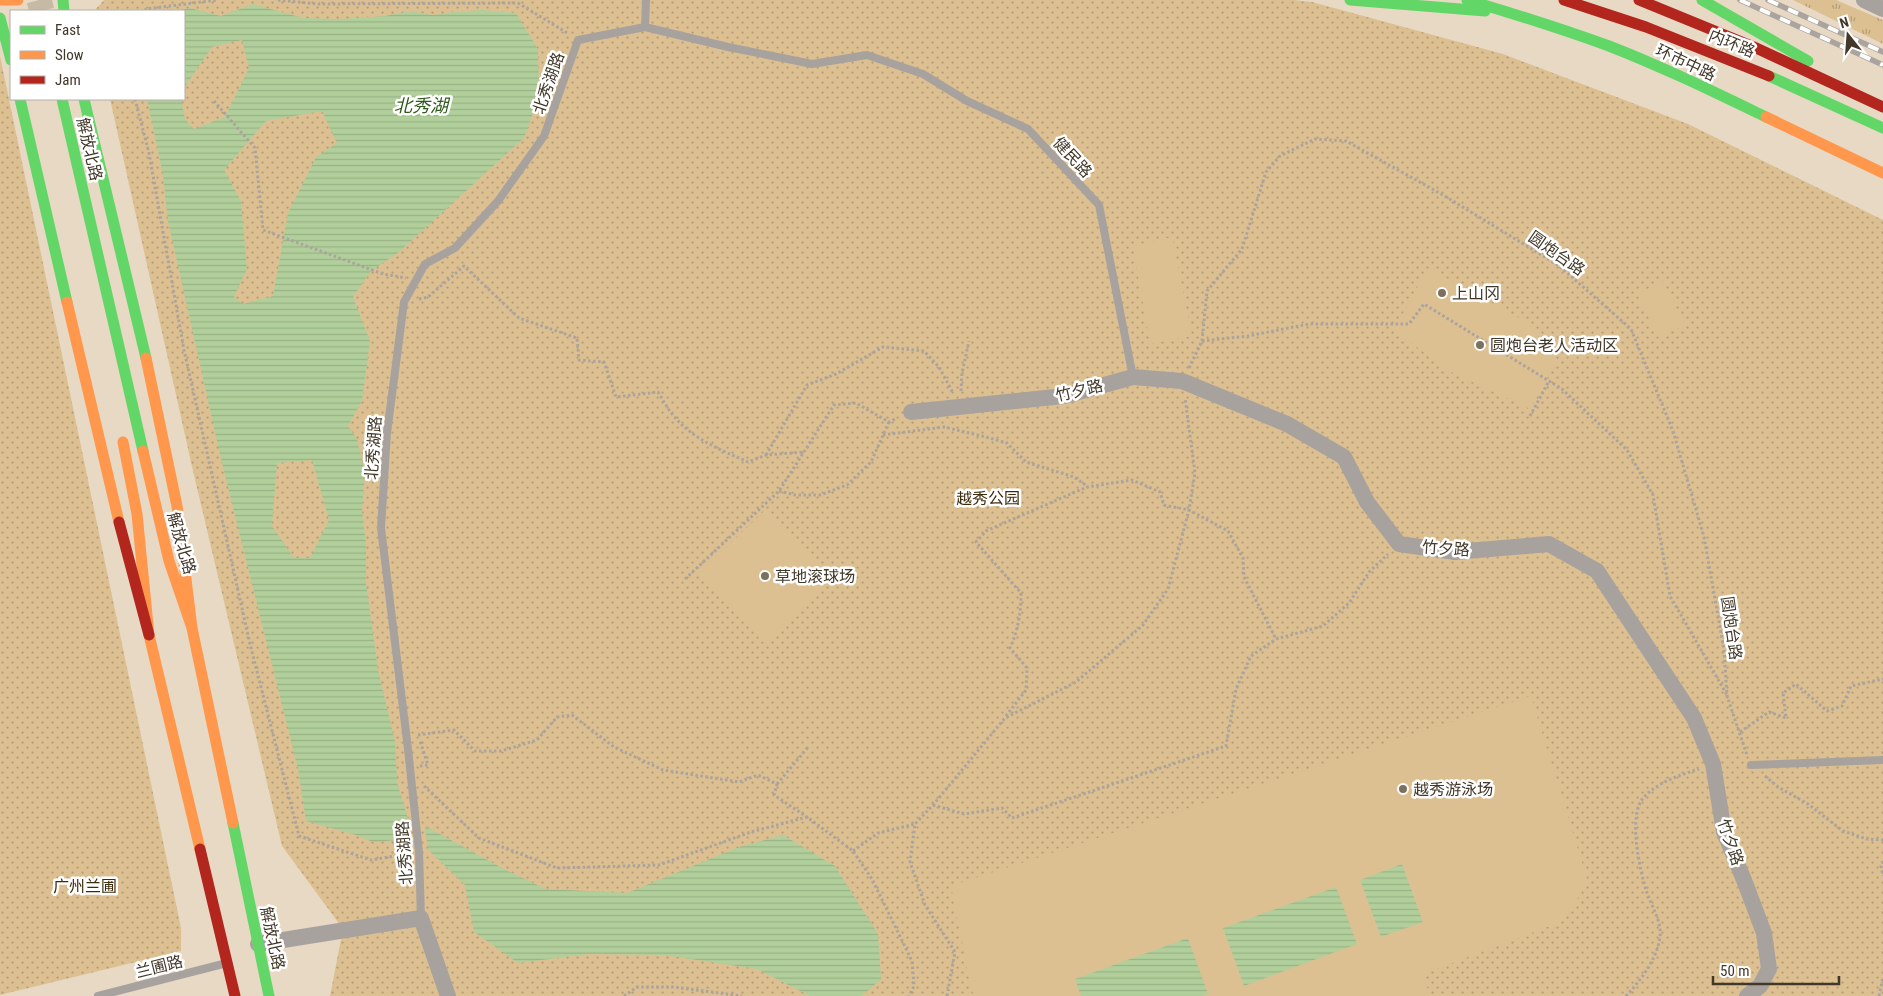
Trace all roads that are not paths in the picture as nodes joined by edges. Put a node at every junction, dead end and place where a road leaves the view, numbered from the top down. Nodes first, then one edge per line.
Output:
1 (0, 0) edge
2 (18, 0) edge
3 (646, 0) edge
4 (1350, 0) edge
5 (1441, 0) edge
6 (1467, 0) edge
7 (1564, 0) edge
8 (1590, 0) edge
9 (1660, 0) edge
10 (1702, 0) edge
11 (1864, 0) edge
12 (1633, 1) edge
13 (1883, 9) edge
14 (1522, 16) junction
15 (0, 18) edge
16 (645, 27) junction
17 (1660, 32) junction
18 (10, 56) edge
19 (1779, 62) junction
20 (1766, 84) junction
21 (20, 100) edge
22 (62, 100) edge
23 (84, 100) edge
24 (1883, 105) edge
25 (1883, 117) edge
26 (1883, 128) edge
27 (1883, 141) edge
28 (1883, 173) edge
29 (1133, 377) junction
30 (911, 412) road end
31 (121, 432) dead end
32 (192, 628) junction
33 (149, 635) junction
34 (1883, 760) edge
35 (1751, 765) road end
36 (421, 918) junction
37 (258, 944) junction
38 (227, 963) junction
39 (98, 996) edge
40 (235, 996) edge
41 (269, 996) edge
42 (448, 996) edge
43 (1747, 996) edge

1 - 2 main road
3 - 16 lane
4 - 14 main road
5 - 14 main road
6 - 14 main road, 环市中路
7 - 26 main road, 内环路, bridge
8 - 17 main road
9 - 19 main road
10 - 24 main road
11 - 13 street
12 - 17 main road, 环市中路
12 - 24 main road, 内环路, bridge
14 - 28 main road, 环市中路
15 - 18 main road
16 - 29 lane, 健民路
16 - 36 lane, 北秀湖路
17 - 20 main road, 环市中路
19 - 20 main road
19 - 25 main road
20 - 27 main road, 环市中路
21 - 33 main road
22 - 32 main road, 解放北路
23 - 32 main road
29 - 30 street, 竹夕路
29 - 43 street, 竹夕路
31 - 33 main road
32 - 37 main road, 解放北路
33 - 38 main road
34 - 35 lane
36 - 37 street
36 - 42 street
37 - 41 main road, 解放北路
38 - 39 lane, 兰圃路
38 - 40 main road

